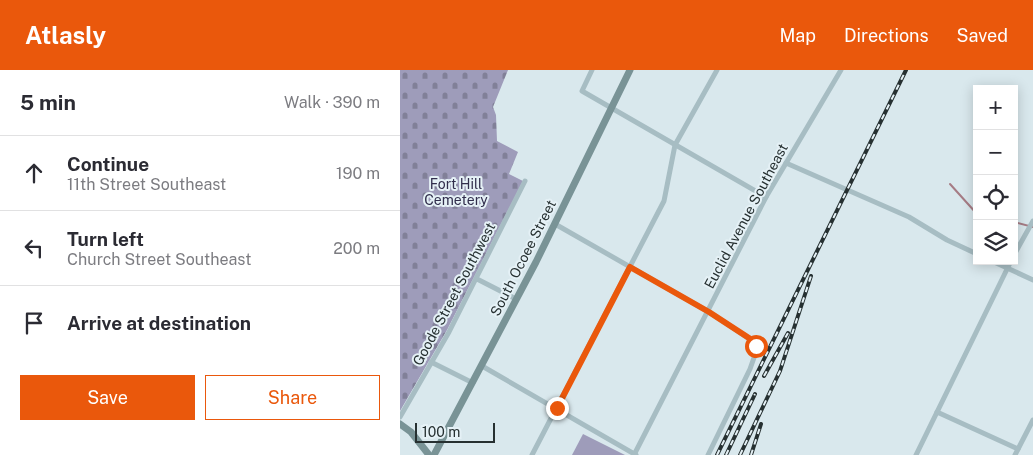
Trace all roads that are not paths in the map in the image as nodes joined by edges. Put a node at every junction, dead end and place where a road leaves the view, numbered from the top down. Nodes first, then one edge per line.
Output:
1 (592, 70) edge
2 (630, 70) edge
3 (717, 70) edge
4 (841, 70) edge
5 (612, 107) junction
6 (675, 145) junction
7 (786, 163) junction
8 (525, 181) dead end
9 (766, 197) junction
10 (1033, 221) edge
11 (555, 224) junction
12 (1018, 248) edge
13 (973, 252) edge
14 (1000, 265) edge
15 (1010, 265) edge
16 (630, 267) junction
17 (1008, 269) junction
18 (477, 279) junction
19 (1033, 280) edge
20 (516, 299) junction
21 (709, 312) junction
22 (431, 362) junction
23 (482, 366) junction
24 (473, 383) junction
25 (557, 408) junction
26 (937, 412) junction
27 (400, 417) edge
28 (1033, 420) edge
29 (400, 424) edge
30 (1018, 449) junction
31 (429, 455) edge
32 (434, 455) edge
33 (532, 455) edge
34 (635, 455) edge
35 (708, 455) edge
36 (916, 455) edge
37 (1015, 455) edge

1 - 5 street
2 - 5 street, South Ocoee Street
3 - 6 street
4 - 7 street, Euclid Avenue Southeast
5 - 6 street
5 - 11 street, South Ocoee Street
6 - 9 street
6 - 16 street
7 - 9 street, Euclid Avenue Southeast
7 - 13 street
8 - 18 street, Goode Street Southwest
9 - 21 street, Euclid Avenue Southeast
10 - 12 street
11 - 16 street
11 - 20 street, South Ocoee Street
14 - 17 street
15 - 17 street
16 - 21 street
16 - 25 street
17 - 19 street
17 - 26 street
18 - 20 street
18 - 22 street, Goode Street Southwest
20 - 23 street, South Ocoee Street
21 - 34 street, Euclid Avenue Southeast
21 - 35 street
22 - 24 street
22 - 27 street, Goode Street Southwest
23 - 24 street, South Ocoee Street
23 - 25 street
24 - 32 street, South Ocoee Street
25 - 33 street
25 - 34 street
26 - 30 street
26 - 36 street
28 - 30 street
29 - 31 street
30 - 37 street

